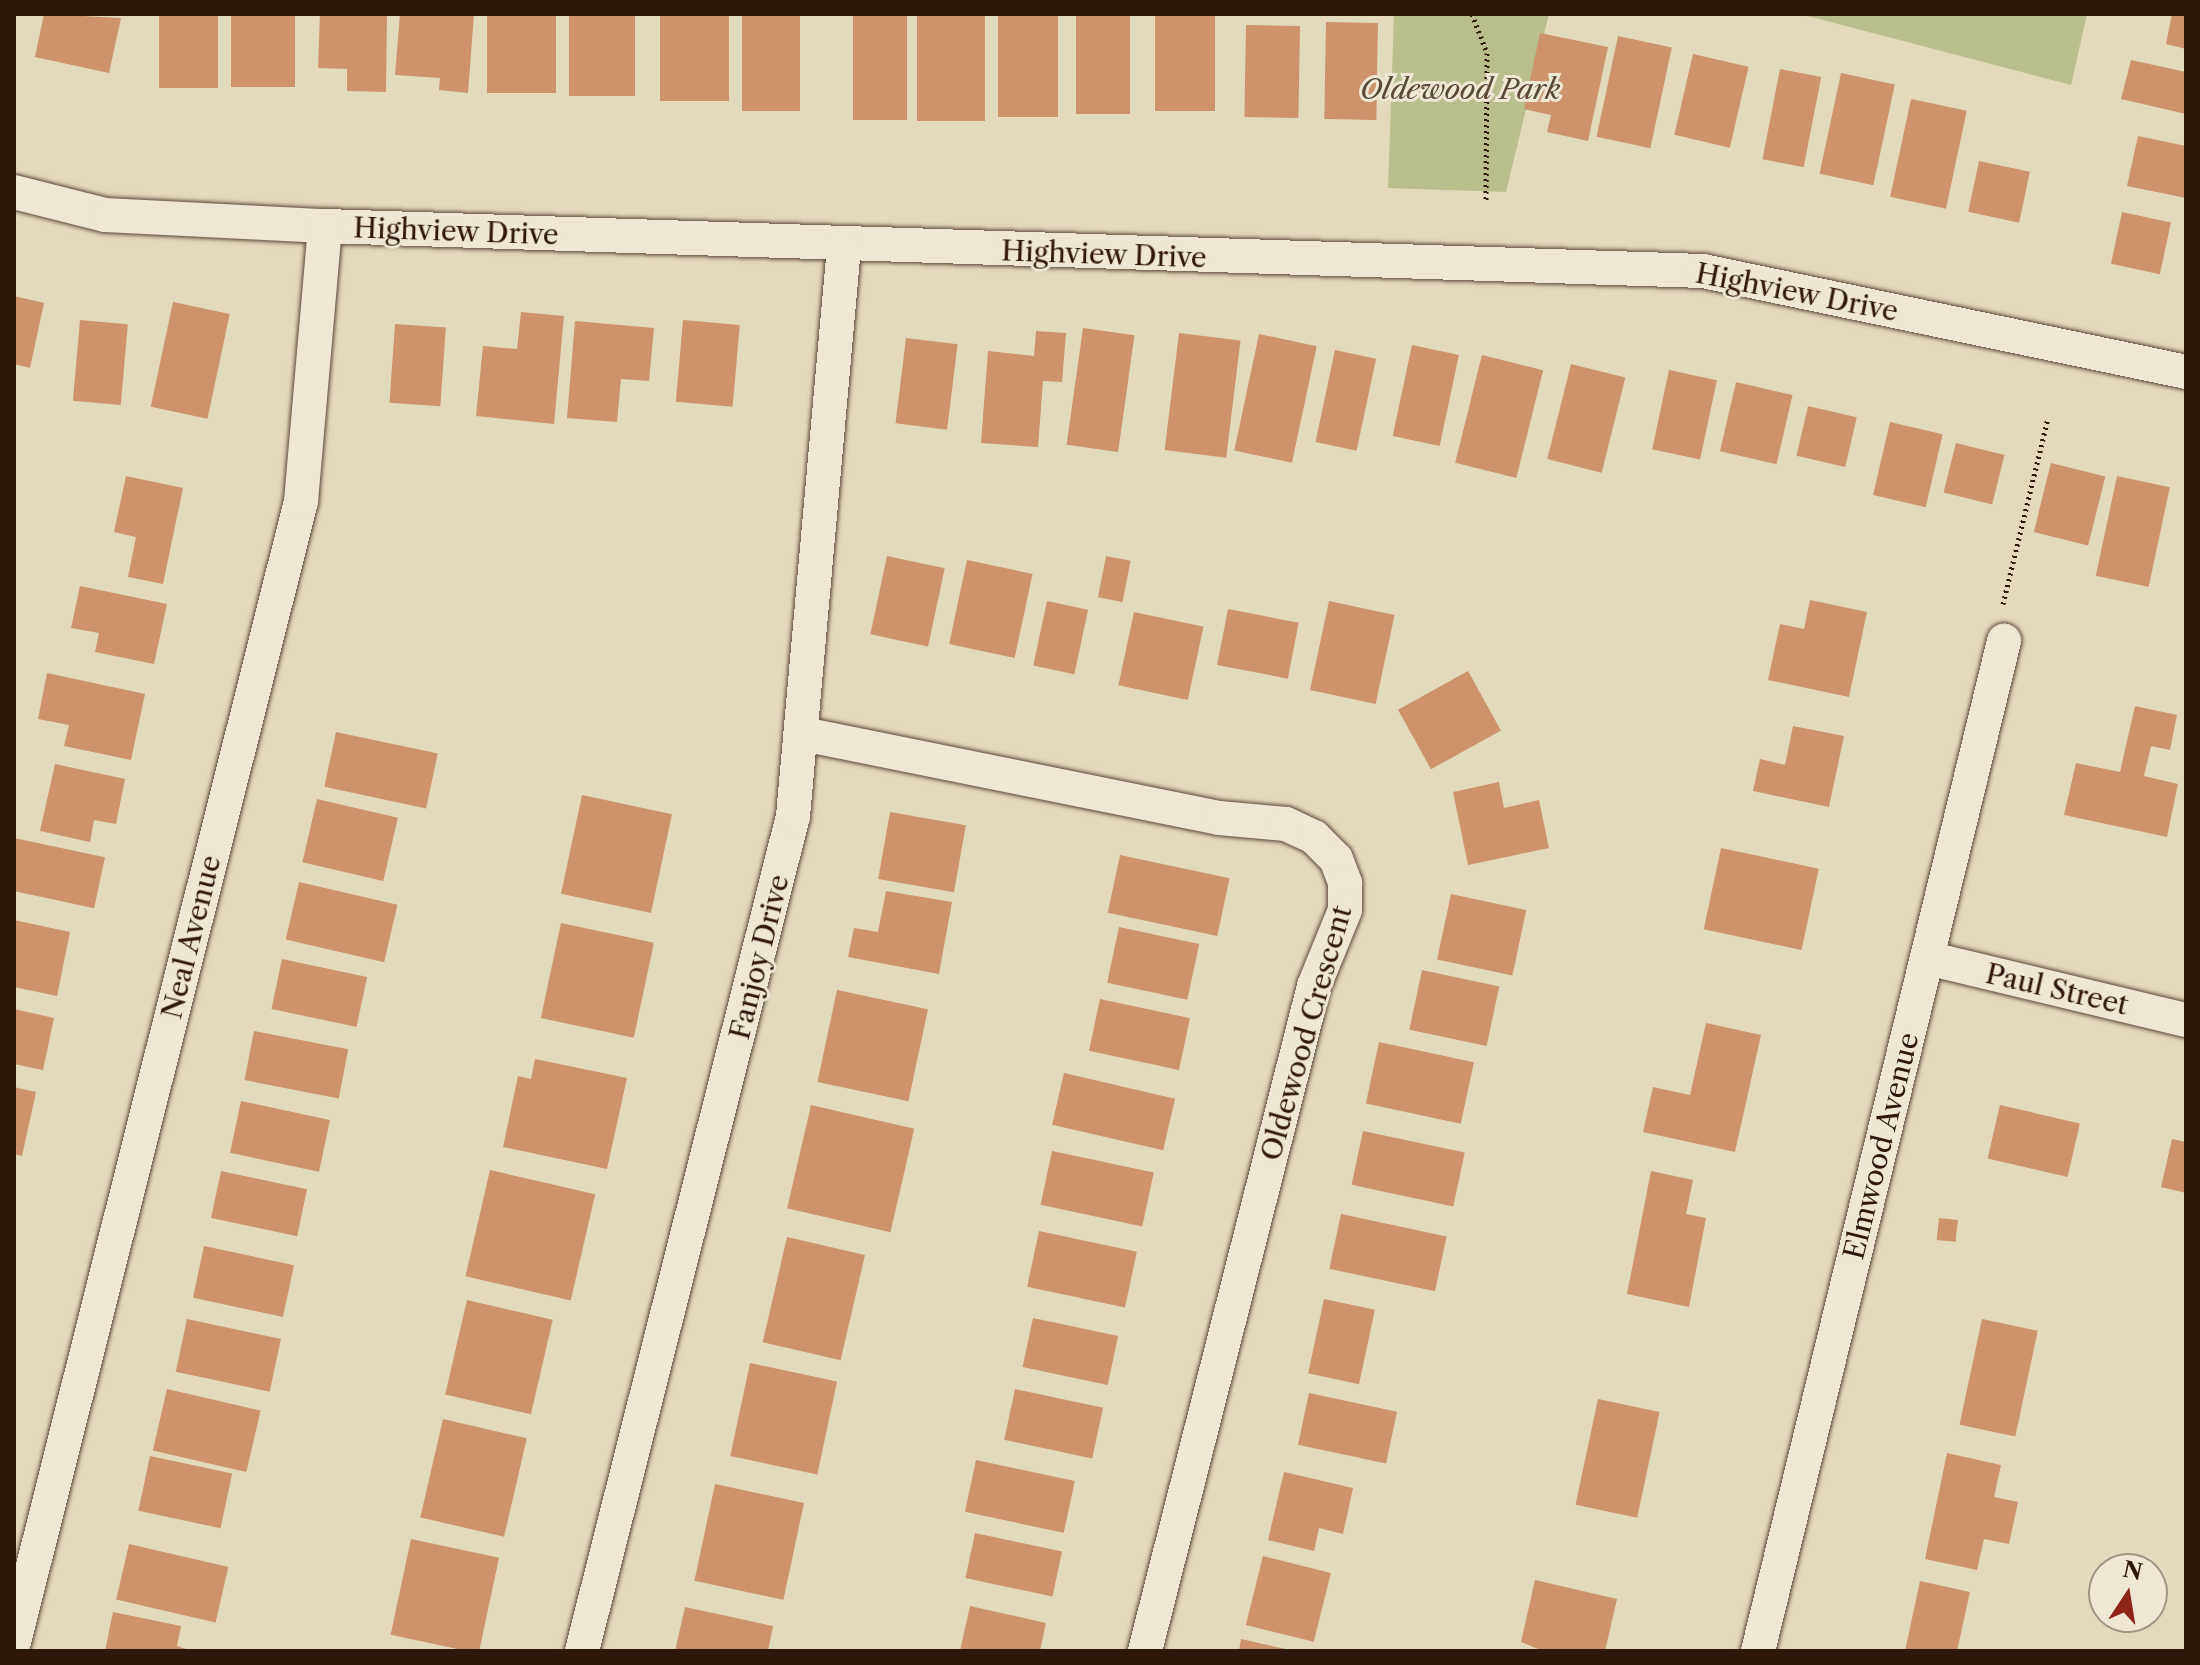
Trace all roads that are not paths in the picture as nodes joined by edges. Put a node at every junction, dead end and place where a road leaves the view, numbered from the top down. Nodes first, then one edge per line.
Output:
1 (14, 192) edge
2 (325, 226) junction
3 (844, 247) junction
4 (2186, 372) edge
5 (2002, 628) road end
6 (803, 734) junction
7 (1927, 958) junction
8 (2186, 1020) edge
9 (14, 1642) edge
10 (582, 1651) edge
11 (1145, 1651) edge
12 (1758, 1651) edge

1 - 2 street, Highview Drive
2 - 3 street, Highview Drive
2 - 9 street, Neal Avenue
3 - 4 street, Highview Drive
3 - 6 street, Fanjoy Drive
5 - 7 street, Elmwood Avenue
6 - 10 street, Fanjoy Drive
6 - 11 street, Oldewood Crescent
7 - 8 street, Paul Street
7 - 12 street, Elmwood Avenue

